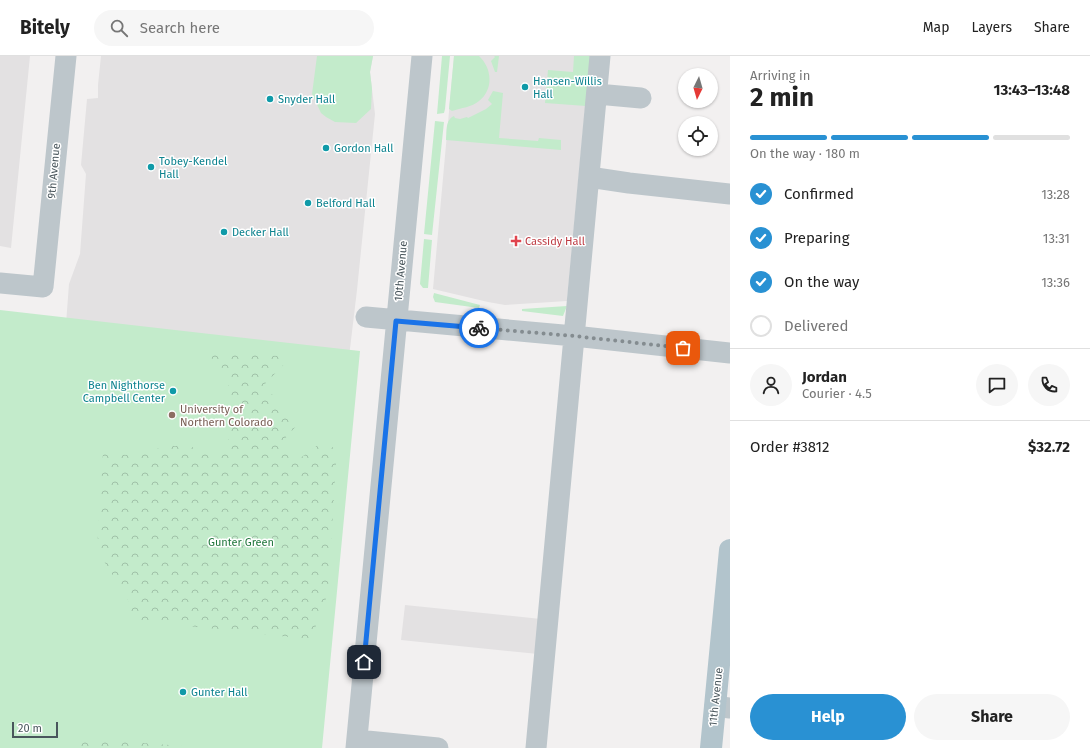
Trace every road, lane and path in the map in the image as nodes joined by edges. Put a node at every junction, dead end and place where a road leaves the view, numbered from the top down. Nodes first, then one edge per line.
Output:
1 (66, 56) edge
2 (422, 56) edge
3 (600, 56) edge
4 (597, 94) junction
5 (641, 98) dead end
6 (589, 177) junction
7 (730, 194) edge
8 (0, 283) edge
9 (366, 317) dead end
10 (396, 321) junction
11 (574, 336) junction
12 (730, 353) edge
13 (730, 550) edge
14 (722, 707) edge
15 (356, 744) edge
16 (438, 748) edge
17 (536, 748) edge
18 (711, 748) edge

1 - 8 street, 9th Avenue
2 - 10 street, 10th Avenue
3 - 4 street
4 - 5 street
4 - 6 street
6 - 7 street
6 - 11 street
9 - 10 street
10 - 11 street
10 - 15 street, 10th Avenue
11 - 12 street
11 - 17 street
13 - 14 main road, 11th Avenue
14 - 18 main road, 11th Avenue
15 - 16 street

